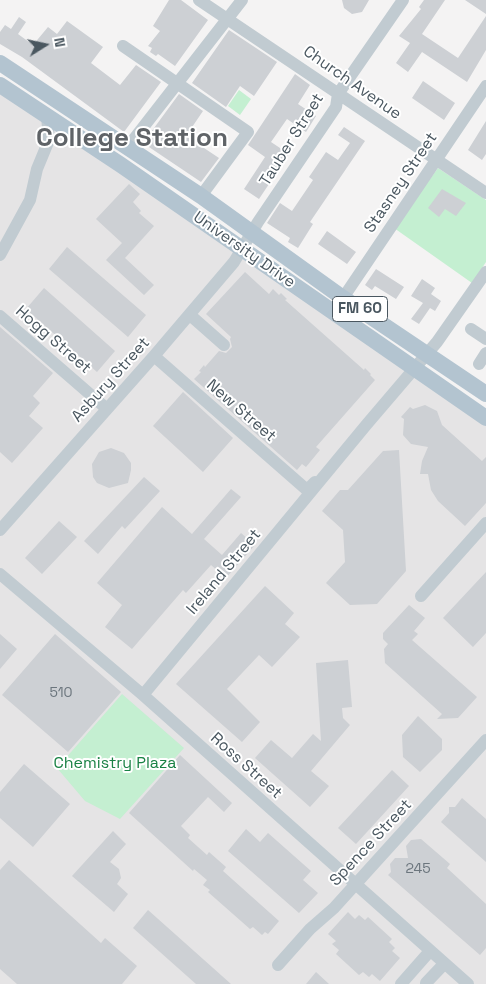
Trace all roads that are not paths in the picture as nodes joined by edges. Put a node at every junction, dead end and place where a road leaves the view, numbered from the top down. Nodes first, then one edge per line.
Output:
1 (199, 0) edge
2 (242, 0) edge
3 (403, 0) edge
4 (228, 19) junction
5 (123, 46) dead end
6 (0, 63) edge
7 (176, 84) junction
8 (0, 85) edge
9 (486, 86) edge
10 (338, 94) junction
11 (47, 116) junction
12 (134, 139) dead end
13 (438, 160) junction
14 (486, 193) edge
15 (201, 196) junction
16 (252, 233) junction
17 (242, 249) junction
18 (0, 255) edge
19 (486, 272) edge
20 (343, 298) junction
21 (190, 315) junction
22 (0, 316) edge
23 (471, 329) dead end
24 (486, 339) edge
25 (224, 345) dead end
26 (486, 353) edge
27 (427, 354) junction
28 (154, 356) junction
29 (478, 364) dead end
30 (415, 368) junction
31 (486, 394) edge
32 (107, 409) junction
33 (486, 418) edge
34 (330, 469) junction
35 (307, 490) joint
36 (486, 523) edge
37 (0, 530) edge
38 (0, 574) edge
39 (421, 596) dead end
40 (143, 694) junction
41 (486, 740) edge
42 (355, 884) junction
43 (430, 951) junction
44 (444, 964) junction
45 (278, 965) dead end
46 (426, 983) edge
47 (400, 984) edge
48 (468, 984) edge

1 - 4 street, Church Avenue
2 - 4 street
3 - 10 street, Tauber Street
4 - 7 street
4 - 10 street, Church Avenue
5 - 7 street
6 - 15 main road, University Drive / FM 60
7 - 12 street
7 - 15 street
8 - 11 main road, University Drive / FM 60
9 - 13 street, Stasney Street
10 - 13 street, Church Avenue
10 - 16 street, Tauber Street
11 - 17 main road, University Drive / FM 60
11 - 18 street
13 - 14 street, Church Avenue
13 - 20 street, Stasney Street
15 - 16 main road, University Drive / FM 60
16 - 17 street, Tauber Street
16 - 20 main road, University Drive / FM 60
17 - 21 street, Asbury Street
17 - 30 main road, University Drive / FM 60
19 - 27 street, Ireland Street
20 - 27 main road, University Drive / FM 60
21 - 25 street
21 - 28 street, Asbury Street
22 - 32 street, Hogg Street
23 - 24 street
26 - 29 street
27 - 30 street, Ireland Street
27 - 31 main road, University Drive / FM 60
28 - 32 street, Asbury Street
28 - 35 street, New Street
30 - 33 main road, University Drive / FM 60
30 - 34 street, Ireland Street
32 - 37 street, Asbury Street
34 - 35 street, Ireland Street
34 - 40 street, Ireland Street
36 - 39 street
38 - 40 street, Ross Street
40 - 42 street, Ross Street
41 - 42 street, Spence Street
42 - 43 street, Ross Street
42 - 45 street, Spence Street
43 - 44 street, Ross Street
43 - 47 street
44 - 46 street
44 - 48 street, Ross Street

